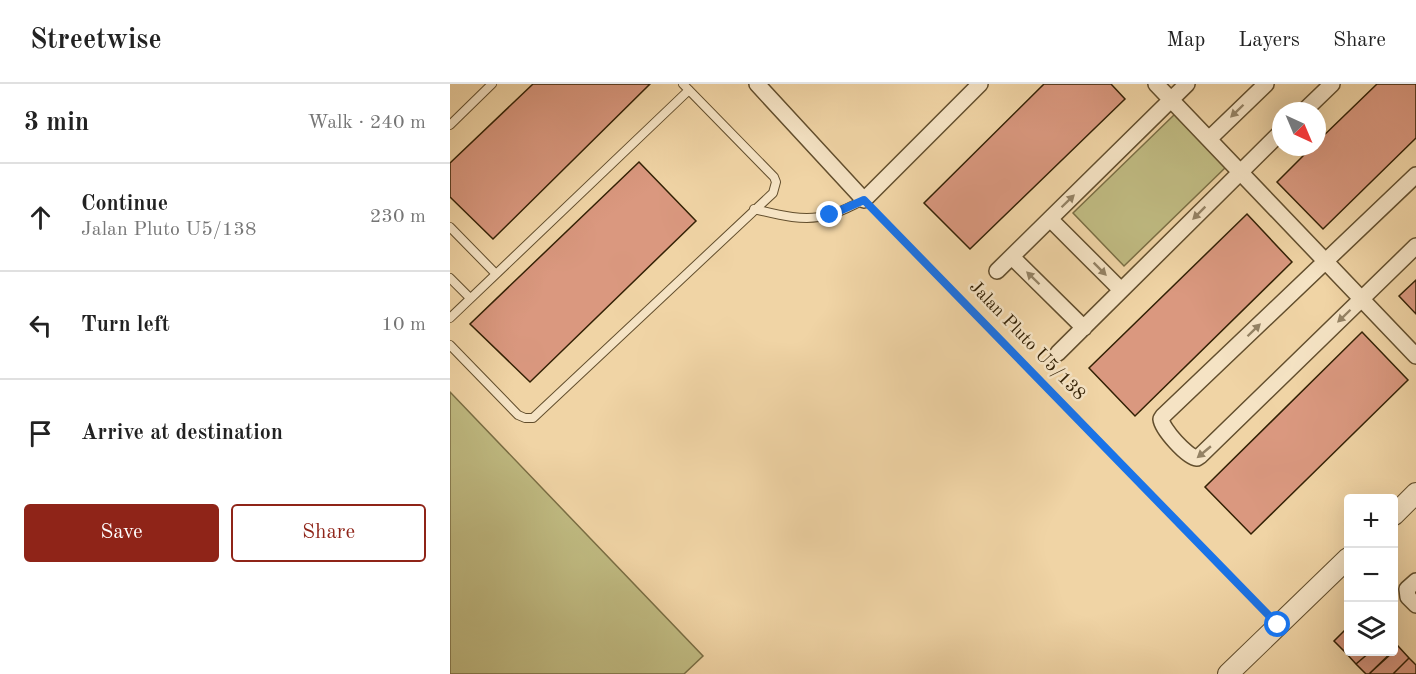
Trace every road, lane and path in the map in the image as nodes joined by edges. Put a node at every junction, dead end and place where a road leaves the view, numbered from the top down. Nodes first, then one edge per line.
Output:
1 (492, 84) edge
2 (757, 84) edge
3 (980, 84) edge
4 (1156, 84) edge
5 (1187, 84) edge
6 (1266, 84) edge
7 (1332, 84) edge
8 (686, 87) edge
9 (1171, 99) junction
10 (1313, 102) edge
11 (450, 125) edge
12 (1209, 139) junction
13 (1272, 141) edge
14 (1240, 171) junction
15 (1416, 175) edge
16 (864, 200) junction
17 (754, 209) junction
18 (1050, 219) junction
19 (450, 227) edge
20 (1416, 246) edge
21 (1012, 257) junction
22 (1326, 261) junction
23 (997, 271) dead end
24 (496, 274) junction
25 (450, 278) edge
26 (1121, 290) junction
27 (470, 298) junction
28 (1361, 298) junction
29 (450, 318) edge
30 (1084, 328) junction
31 (450, 345) edge
32 (1058, 353) dead end
33 (1416, 356) edge
34 (1416, 493) edge
35 (1398, 511) edge
36 (1344, 562) edge
37 (1412, 585) edge
38 (1416, 605) edge
39 (1278, 625) junction
40 (1228, 674) edge

1 - 11 lane
2 - 16 street
3 - 16 street
4 - 9 street
5 - 9 street
6 -> 12 street
7 - 10 street
8 - 17 lane
8 - 24 lane
9 - 12 street
18 -> 9 street
12 - 14 street
13 - 14 street
14 - 22 street
14 -> 26 street
15 - 22 street
16 - 17 lane
16 - 39 path, Jalan Pluto U5/138
17 - 31 lane
18 - 21 street
18 -> 26 street
19 - 24 lane
20 - 28 street
21 - 23 street
30 -> 21 street
22 - 28 street
28 -> 22 street
24 - 27 lane
25 - 27 lane
26 - 30 street
27 - 29 lane
28 - 33 street
30 - 32 street
34 - 35 street
36 - 39 street
37 - 38 street
39 - 40 street

